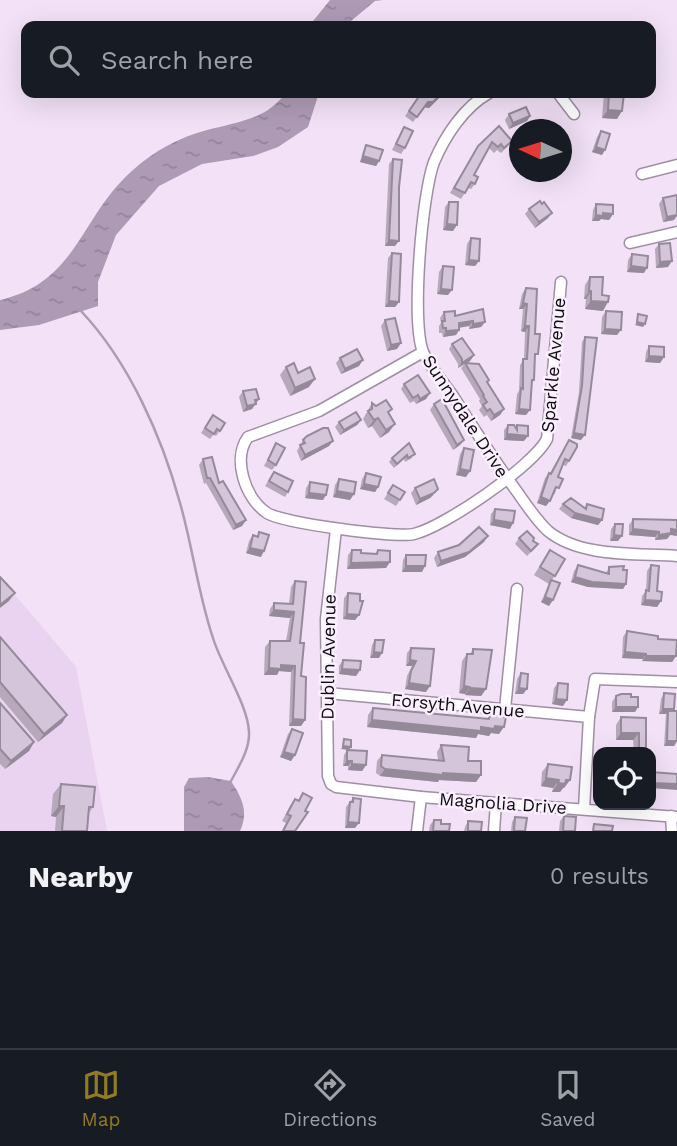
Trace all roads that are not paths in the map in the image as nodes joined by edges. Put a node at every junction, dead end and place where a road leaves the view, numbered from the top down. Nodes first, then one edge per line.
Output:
1 (480, 98) edge
2 (562, 98) edge
3 (574, 114) dead end
4 (677, 165) edge
5 (642, 174) dead end
6 (677, 232) edge
7 (630, 243) dead end
8 (561, 282) dead end
9 (423, 352) junction
10 (507, 478) junction
11 (336, 529) junction
12 (677, 556) edge
13 (517, 589) dead end
14 (677, 682) edge
15 (327, 693) junction
16 (505, 709) junction
17 (589, 717) junction
18 (331, 784) joint
19 (421, 797) junction
20 (496, 803) junction
21 (584, 809) junction
22 (674, 817) edge
23 (417, 831) edge
24 (494, 831) edge
25 (672, 831) edge

1 - 9 street, Sunnydale Drive
2 - 3 street
4 - 5 street
6 - 7 street
8 - 10 street, Sparkle Avenue
9 - 10 street, Sunnydale Drive
9 - 11 street, Sparkle Avenue
10 - 11 street, Sparkle Avenue
10 - 12 street, Sunnydale Drive
11 - 15 street, Dublin Avenue
13 - 16 street
14 - 17 street
15 - 16 street, Forsyth Avenue
15 - 18 street, Dublin Avenue
16 - 17 street, Forsyth Avenue
17 - 21 street
18 - 19 street, Magnolia Drive
19 - 20 street, Magnolia Drive
19 - 23 street
20 - 21 street, Magnolia Drive
20 - 24 street
21 - 22 street, Magnolia Drive
22 - 25 street

